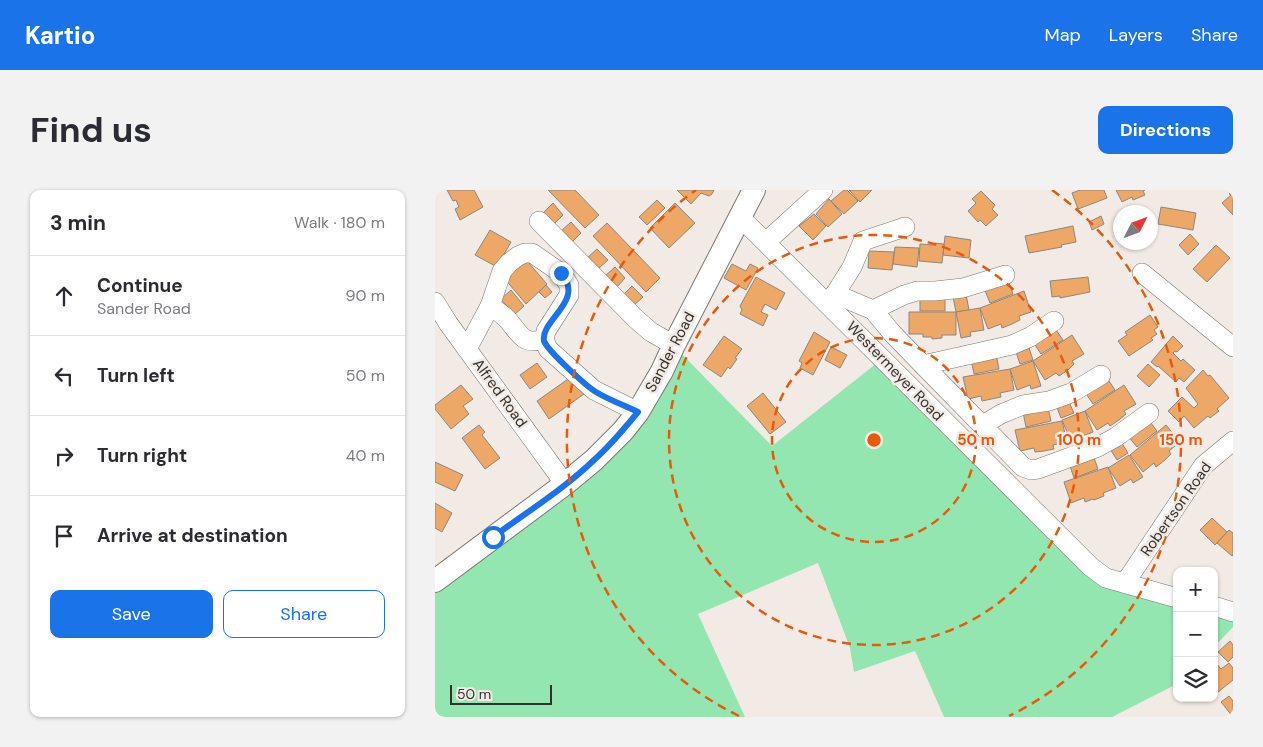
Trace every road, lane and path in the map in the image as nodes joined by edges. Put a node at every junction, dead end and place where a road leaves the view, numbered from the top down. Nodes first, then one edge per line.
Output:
1 (754, 190) edge
2 (823, 190) edge
3 (740, 217) junction
4 (539, 221) dead end
5 (905, 226) dead end
6 (766, 242) junction
7 (1143, 273) dead end
8 (1005, 275) dead end
9 (832, 299) junction
10 (435, 302) edge
11 (490, 306) junction
12 (873, 310) junction
13 (1054, 321) dead end
14 (544, 339) junction
15 (674, 345) junction
16 (1233, 347) edge
17 (467, 349) junction
18 (923, 366) junction
19 (1101, 375) dead end
20 (638, 412) junction
21 (1149, 412) dead end
22 (983, 425) junction
23 (1233, 441) edge
24 (565, 484) junction
25 (435, 581) edge
26 (1125, 583) junction
27 (1173, 597) edge
28 (1218, 607) edge
29 (1233, 612) edge

1 - 3 main road, Sander Road
2 - 6 street
3 - 6 street, Westermeyer Road
3 - 15 main road, Sander Road
4 - 15 street
5 - 9 street
6 - 9 street, Westermeyer Road
7 - 16 street
8 - 12 street
9 - 12 street
9 - 26 street, Westermeyer Road
10 - 17 street, Alfred Road
11 - 14 street
11 - 14 street
11 - 17 street
12 - 18 street
13 - 18 street
14 - 20 street
15 - 20 main road, Sander Road
17 - 24 street, Alfred Road
18 - 22 street
19 - 22 street
20 - 24 main road, Sander Road
21 - 22 street
23 - 26 street, Robertson Road
24 - 25 main road, Sander Road
26 - 27 street, Westermeyer Road
28 - 29 street

